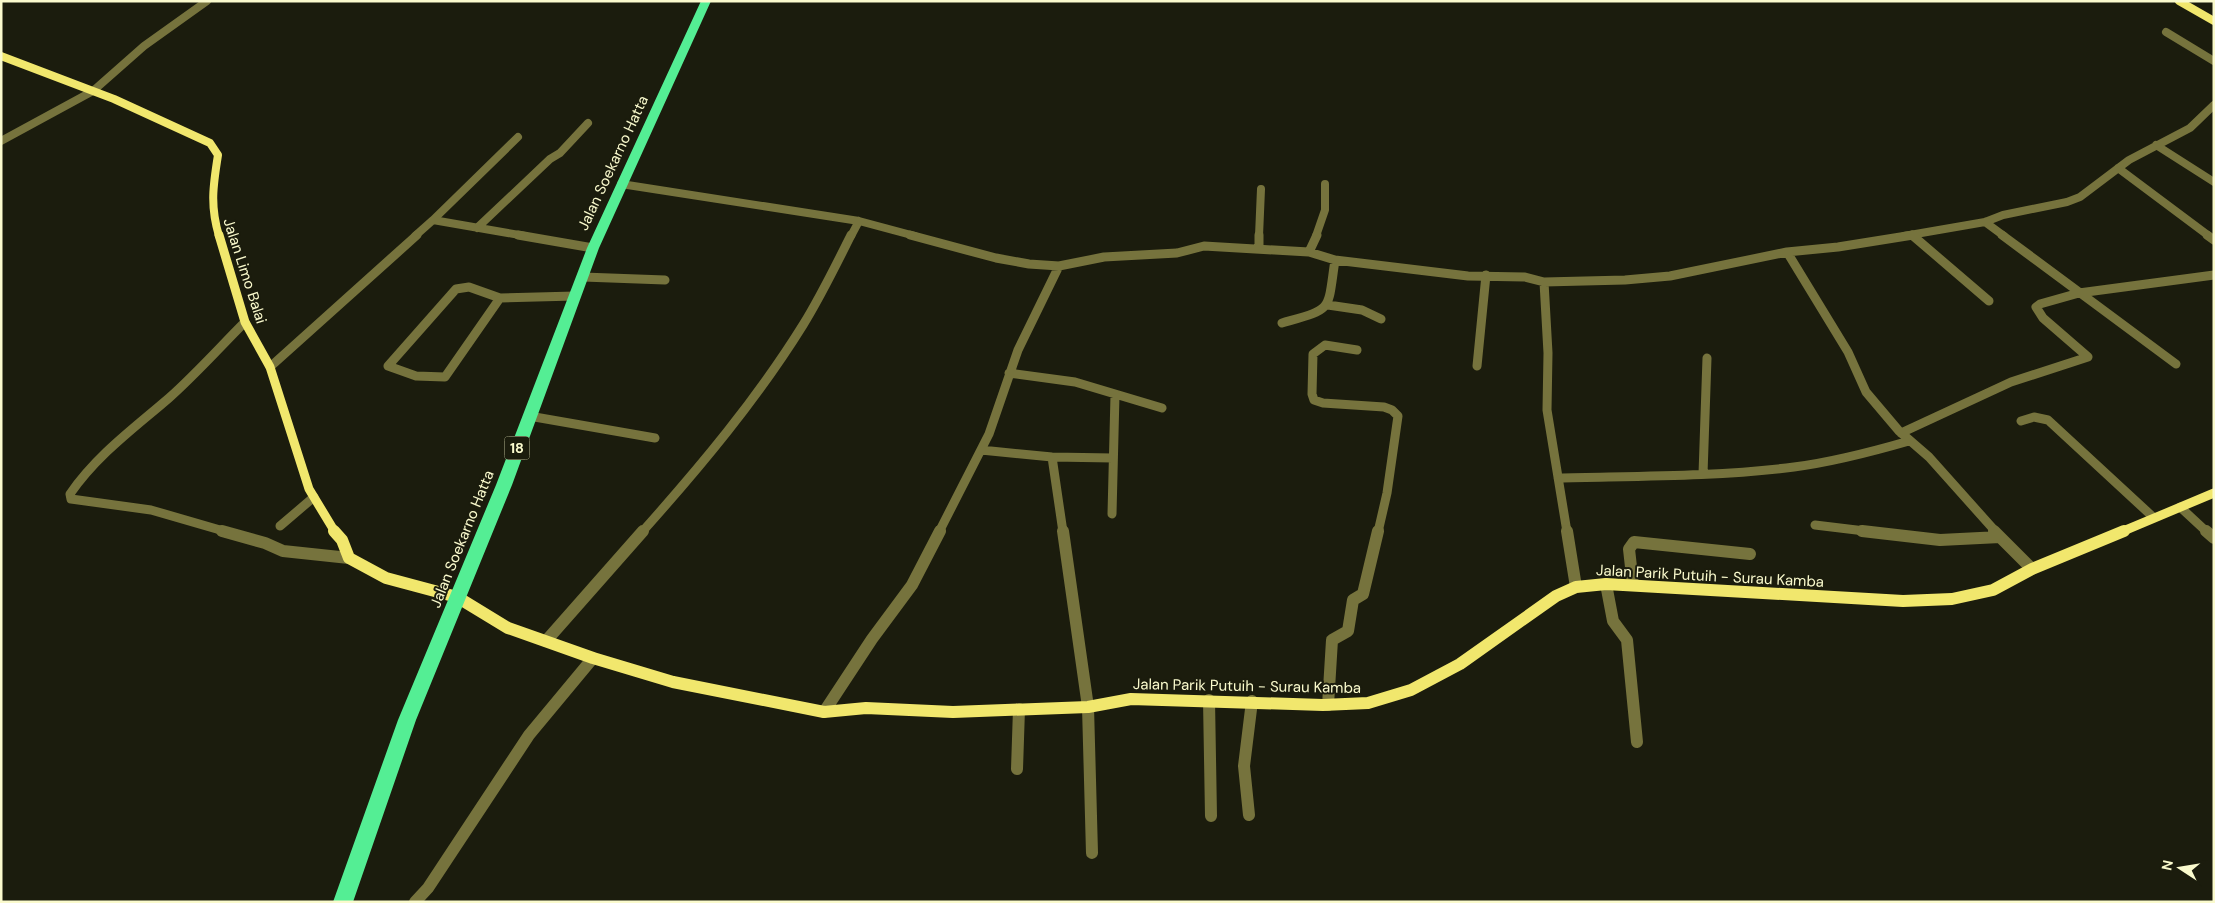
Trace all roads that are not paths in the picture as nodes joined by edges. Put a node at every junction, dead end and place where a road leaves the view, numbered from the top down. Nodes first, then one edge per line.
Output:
1 (207, 1) edge
2 (706, 1) edge
3 (2179, 1) edge
4 (2214, 21) edge
5 (2166, 32) dead end
6 (1, 56) edge
7 (2214, 61) edge
8 (93, 90) junction
9 (2214, 105) edge
10 (588, 123) dead end
11 (518, 137) dead end
12 (1, 141) edge
13 (2156, 145) junction
14 (2118, 168) junction
15 (2214, 182) edge
16 (622, 184) junction
17 (1326, 184) dead end
18 (1261, 190) dead end
19 (433, 220) junction
20 (859, 221) junction
21 (1985, 222) junction
22 (477, 228) junction
23 (1912, 236) junction
24 (2214, 240) edge
25 (593, 248) junction
26 (1259, 248) junction
27 (1309, 252) junction
28 (1787, 252) junction
29 (1335, 260) junction
30 (1059, 266) junction
31 (1486, 275) junction
32 (2214, 275) edge
33 (582, 276) junction
34 (665, 280) dead end
35 (1544, 282) junction
36 (2080, 293) junction
37 (575, 296) junction
38 (500, 298) junction
39 (1989, 301) dead end
40 (1328, 305) junction
41 (1382, 319) dead end
42 (245, 322) junction
43 (1282, 323) dead end
44 (1357, 350) dead end
45 (1707, 358) dead end
46 (2176, 364) dead end
47 (1478, 366) dead end
48 (270, 367) junction
49 (1009, 373) junction
50 (1115, 395) junction
51 (1162, 408) dead end
52 (529, 416) junction
53 (2021, 421) dead end
54 (1901, 434) junction
55 (655, 438) dead end
56 (1909, 441) junction
57 (981, 450) junction
58 (1052, 457) junction
59 (1114, 458) junction
60 (1703, 474) junction
61 (1558, 478) junction
62 (2214, 493) edge
63 (314, 497) junction
64 (2180, 507) junction
65 (1112, 514) dead end
66 (2153, 517) junction
67 (1816, 525) dead end
68 (280, 526) dead end
69 (2000, 537) junction
70 (2214, 538) edge
71 (1750, 554) dead end
72 (350, 558) junction
73 (2032, 569) junction
74 (1606, 584) junction
75 (1633, 586) junction
76 (1576, 587) junction
77 (458, 597) junction
78 (546, 641) junction
79 (593, 658) junction
80 (1209, 700) junction
81 (1252, 701) junction
82 (1328, 705) junction
83 (1088, 707) junction
84 (1019, 708) junction
85 (824, 712) junction
86 (1638, 742) dead end
87 (1018, 769) dead end
88 (1250, 815) dead end
89 (1211, 816) dead end
90 (1092, 854) dead end
91 (343, 902) edge
92 (415, 902) edge

1 - 8 street
2 - 16 highway, Jalan Soekarno Hatta / 18
3 - 4 street
5 - 7 street
6 - 8 street, Jalan Limo Balai
8 - 12 street
8 - 42 street, Jalan Limo Balai
9 - 13 street
10 - 22 street
11 - 19 street
13 - 14 street
13 - 15 street
14 - 21 street
14 - 24 street
16 - 20 street
16 - 25 highway, Jalan Soekarno Hatta / 18
17 - 27 street
18 - 26 street
19 - 22 street
19 - 48 street
20 - 30 street
20 - 78 street
21 - 23 street
21 - 36 street
22 - 25 street
23 - 28 street
23 - 39 street
25 - 33 highway, Jalan Soekarno Hatta / 18
26 - 27 street
26 - 30 street
27 - 29 street
28 - 35 street
28 - 54 street
29 - 31 street
29 - 40 street
30 - 49 street
31 - 35 street
31 - 47 street
32 - 36 street
33 - 34 street
33 - 37 highway, Jalan Soekarno Hatta / 18
35 - 61 street
36 - 46 street
36 - 54 street
37 - 38 street
37 - 52 highway, Jalan Soekarno Hatta / 18
38 - 38 street
40 - 41 street
40 - 43 street
42 - 48 street, Jalan Limo Balai
42 - 72 street
44 - 82 street
45 - 60 street
48 - 63 street, Jalan Limo Balai
49 - 50 street
49 - 57 street
50 - 51 street
50 - 59 street
52 - 55 street
52 - 77 highway, Jalan Soekarno Hatta / 18
53 - 66 street
54 - 56 street
56 - 60 street
56 - 69 street
57 - 58 street
57 - 85 street
58 - 59 street
58 - 83 street
59 - 65 street
60 - 61 street
61 - 76 street
62 - 64 street, Jalan Parik Putuih - Surau Kamba
63 - 68 street
63 - 72 street, Jalan Limo Balai
64 - 66 street, Jalan Parik Putuih - Surau Kamba
64 - 70 street
66 - 73 street, Jalan Parik Putuih - Surau Kamba
67 - 69 street
69 - 73 street
71 - 75 street
72 - 77 street
73 - 75 street, Jalan Parik Putuih - Surau Kamba
74 - 75 street, Jalan Parik Putuih - Surau Kamba
74 - 76 street, Jalan Parik Putuih - Surau Kamba
74 - 86 street
76 - 82 street, Jalan Parik Putuih - Surau Kamba
77 - 78 street, Jalan Parik Putuih - Surau Kamba
77 - 91 highway, Jalan Soekarno Hatta / 18
78 - 79 street, Jalan Parik Putuih - Surau Kamba
79 - 85 street, Jalan Parik Putuih - Surau Kamba
79 - 92 street
80 - 81 street, Jalan Parik Putuih - Surau Kamba
80 - 83 street, Jalan Parik Putuih - Surau Kamba
80 - 89 street
81 - 82 street, Jalan Parik Putuih - Surau Kamba
81 - 88 street
83 - 84 street, Jalan Parik Putuih - Surau Kamba
83 - 90 street
84 - 85 street, Jalan Parik Putuih - Surau Kamba
84 - 87 street

